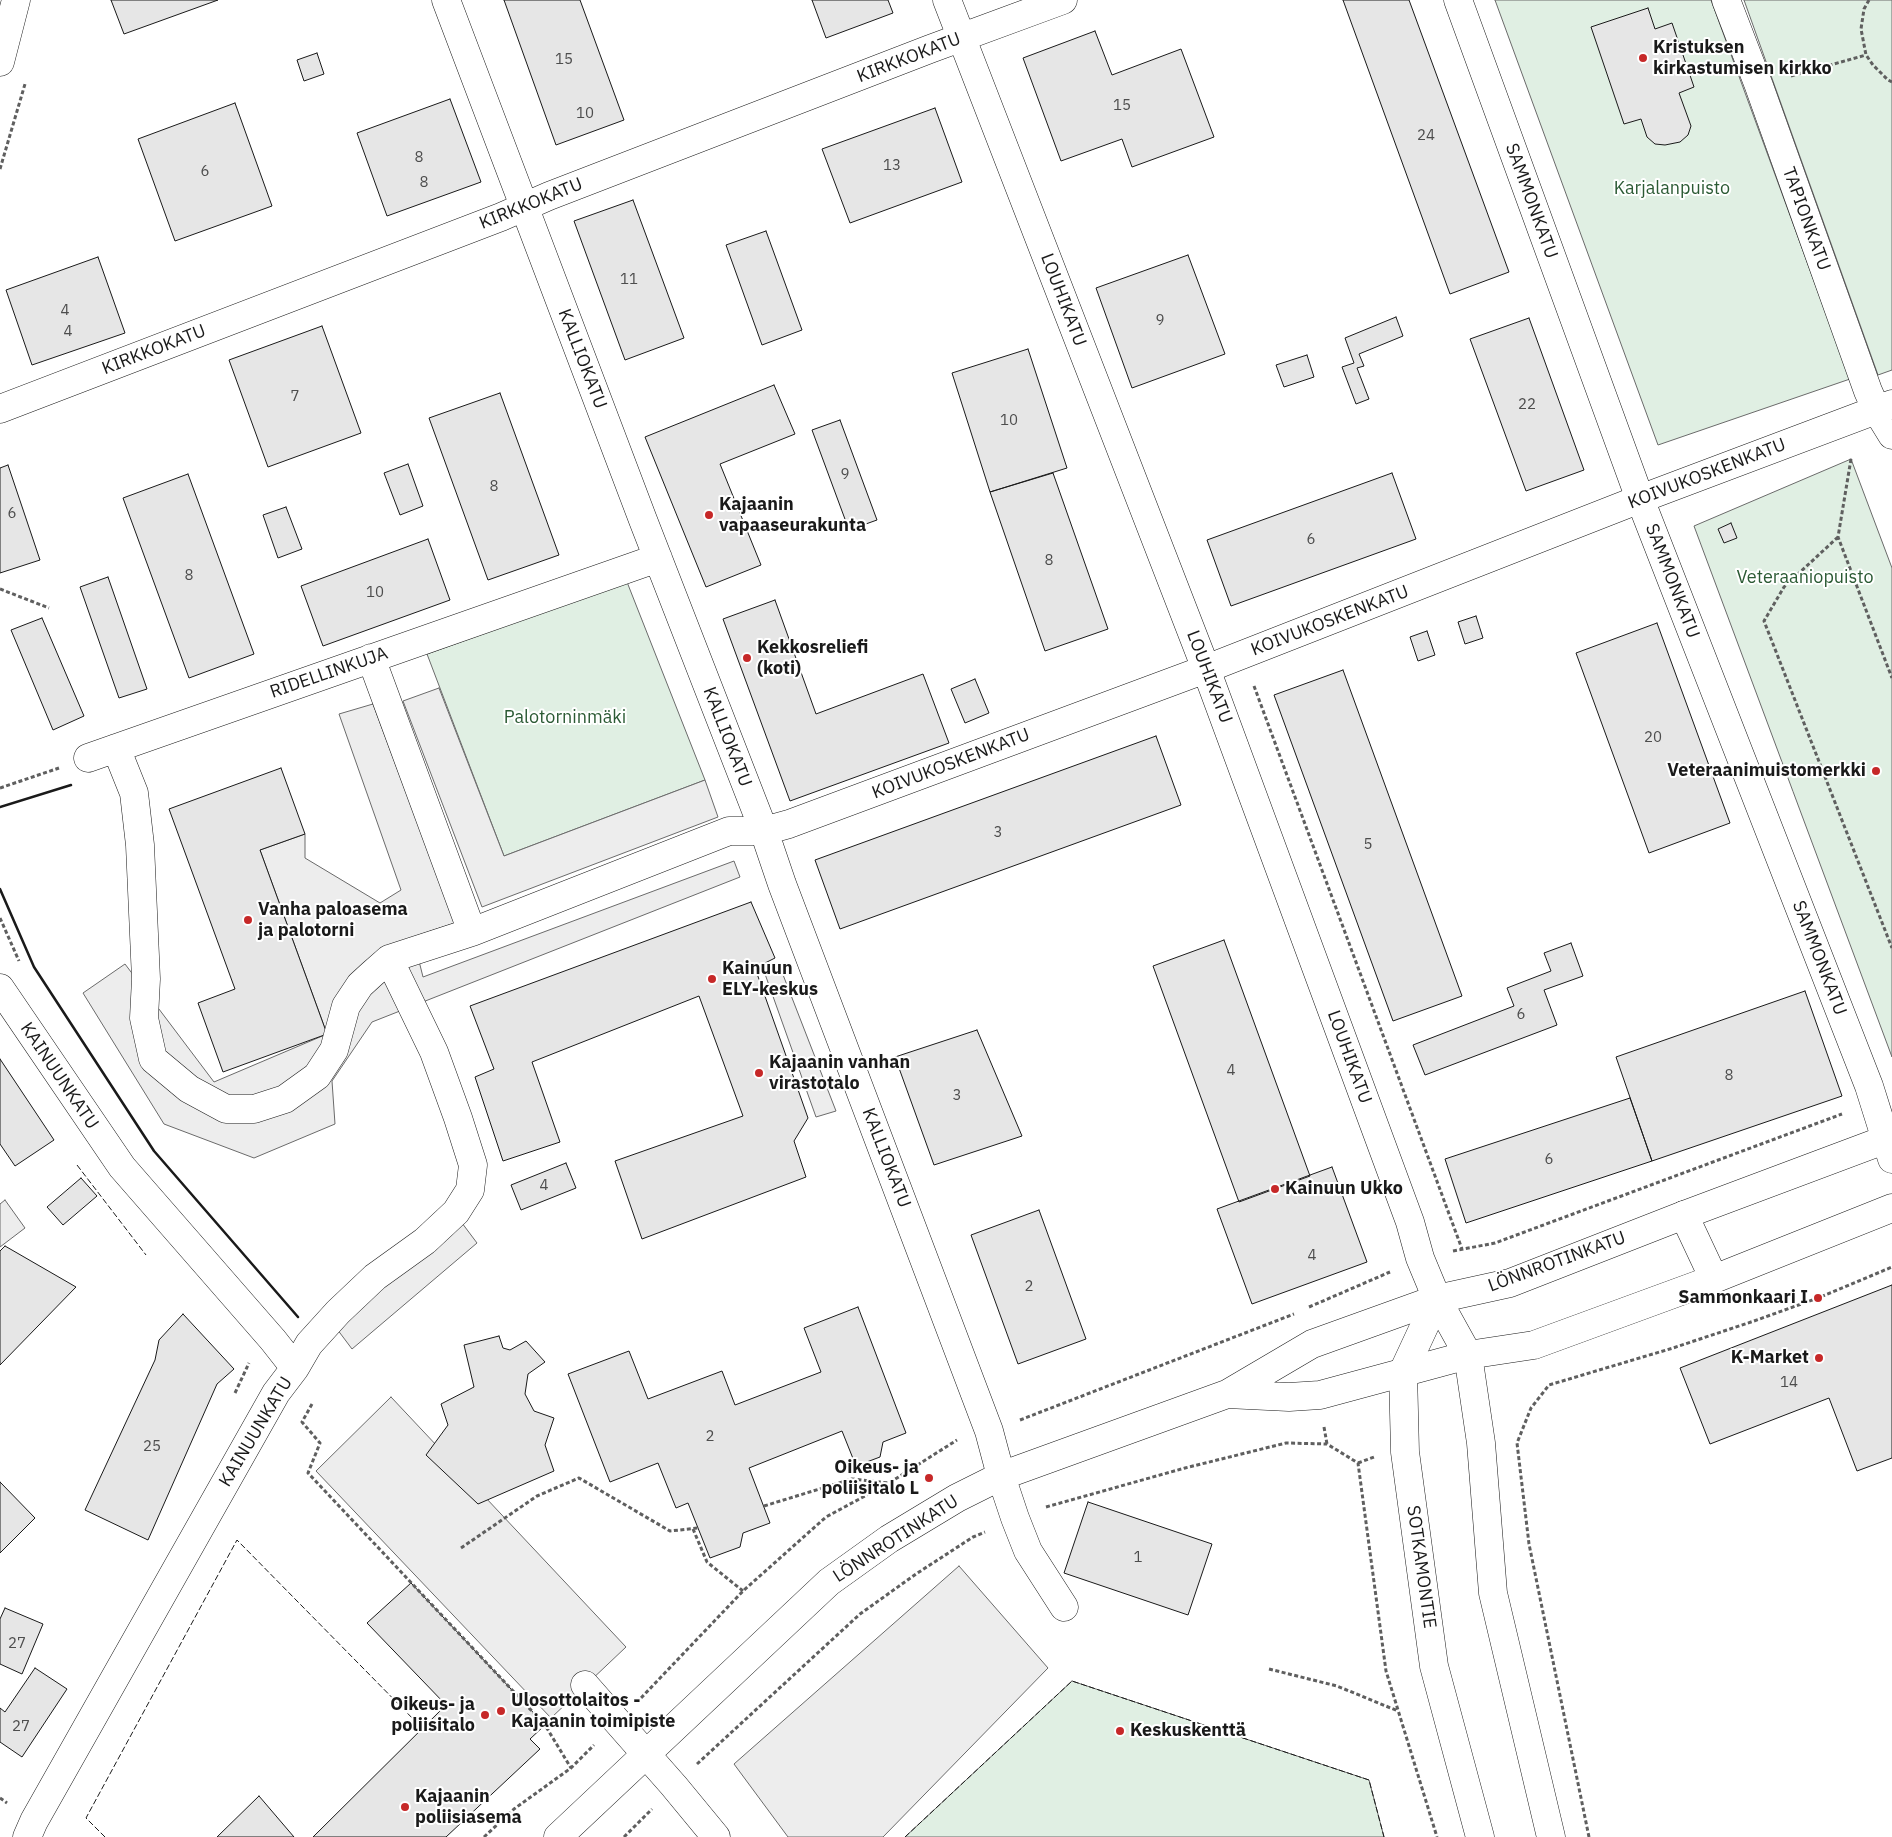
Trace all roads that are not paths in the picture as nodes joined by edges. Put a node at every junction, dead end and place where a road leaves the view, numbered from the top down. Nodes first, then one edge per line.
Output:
1 (16, 0) edge
2 (446, 0) edge
3 (947, 0) edge
4 (1063, 0) edge
5 (1458, 0) edge
6 (1726, 0) edge
7 (961, 38) junction
8 (0, 62) edge
9 (524, 207) junction
10 (1884, 406) edge
11 (0, 409) edge
12 (1892, 434) edge
13 (1640, 499) junction
14 (658, 558) junction
15 (371, 658) junction
16 (1206, 669) junction
17 (116, 748) junction
18 (88, 758) road end
19 (764, 832) junction
20 (472, 932) junction
21 (389, 960) junction
22 (0, 988) edge
23 (1890, 1145) edge
24 (1892, 1208) edge
25 (1684, 1215) junction
26 (1714, 1279) junction
27 (1437, 1299) junction
28 (1468, 1355) junction
29 (295, 1368) junction
30 (1403, 1372) junction
31 (1227, 1394) junction
32 (1001, 1476) junction
33 (1064, 1607) dead end
34 (584, 1686) dead end
35 (646, 1755) junction
36 (27, 1837) edge
37 (558, 1837) edge
38 (716, 1837) edge
39 (1480, 1837) edge
40 (1551, 1837) edge

1 - 8 main road
2 - 9 main road, KALLIOKATU
3 - 7 main road, LOUHIKATU
4 - 7 main road, KIRKKOKATU
5 - 13 main road, SAMMONKATU
6 - 10 main road, TAPIONKATU
7 - 9 main road, KIRKKOKATU
7 - 16 main road, LOUHIKATU
9 - 11 main road, KIRKKOKATU
9 - 14 main road, KALLIOKATU
10 - 12 main road, TAPIONKATU
10 - 13 main road, KOIVUKOSKENKATU
13 - 16 main road, KOIVUKOSKENKATU
13 - 23 main road, SAMMONKATU
14 - 15 main road, RIDELLINKUJA
14 - 19 main road, KALLIOKATU
15 - 17 main road, RIDELLINKUJA
15 - 20 main road
16 - 19 main road, KOIVUKOSKENKATU
16 - 27 main road, LOUHIKATU
17 - 18 main road, RIDELLINKUJA
17 - 21 main road
19 - 20 main road, KOIVUKOSKENKATU
19 - 32 main road, KALLIOKATU
20 - 21 main road, KOIVUKOSKENKATU
21 - 29 main road
22 - 29 main road, KAINUUNKATU
23 - 25 main road, LÖNNROTINKATU
24 - 26 main road, LÖNNROTINKATU
25 - 26 main road
25 - 27 main road, LÖNNROTINKATU
26 - 28 main road, LÖNNROTINKATU
27 - 28 main road, LOUHIKATU
27 - 30 main road, SOTKAMONTIE
27 - 31 main road, LÖNNROTINKATU
28 - 30 main road, LÖNNROTINKATU
28 - 40 main road
29 - 36 main road, KAINUUNKATU
30 - 31 main road, LÖNNROTINKATU
30 - 39 main road, SOTKAMONTIE
31 - 32 main road, LÖNNROTINKATU
32 - 33 main road, KALLIOKATU
32 - 35 main road, LÖNNROTINKATU
34 - 35 main road
35 - 37 main road, LÖNNROTINKATU
35 - 38 main road

